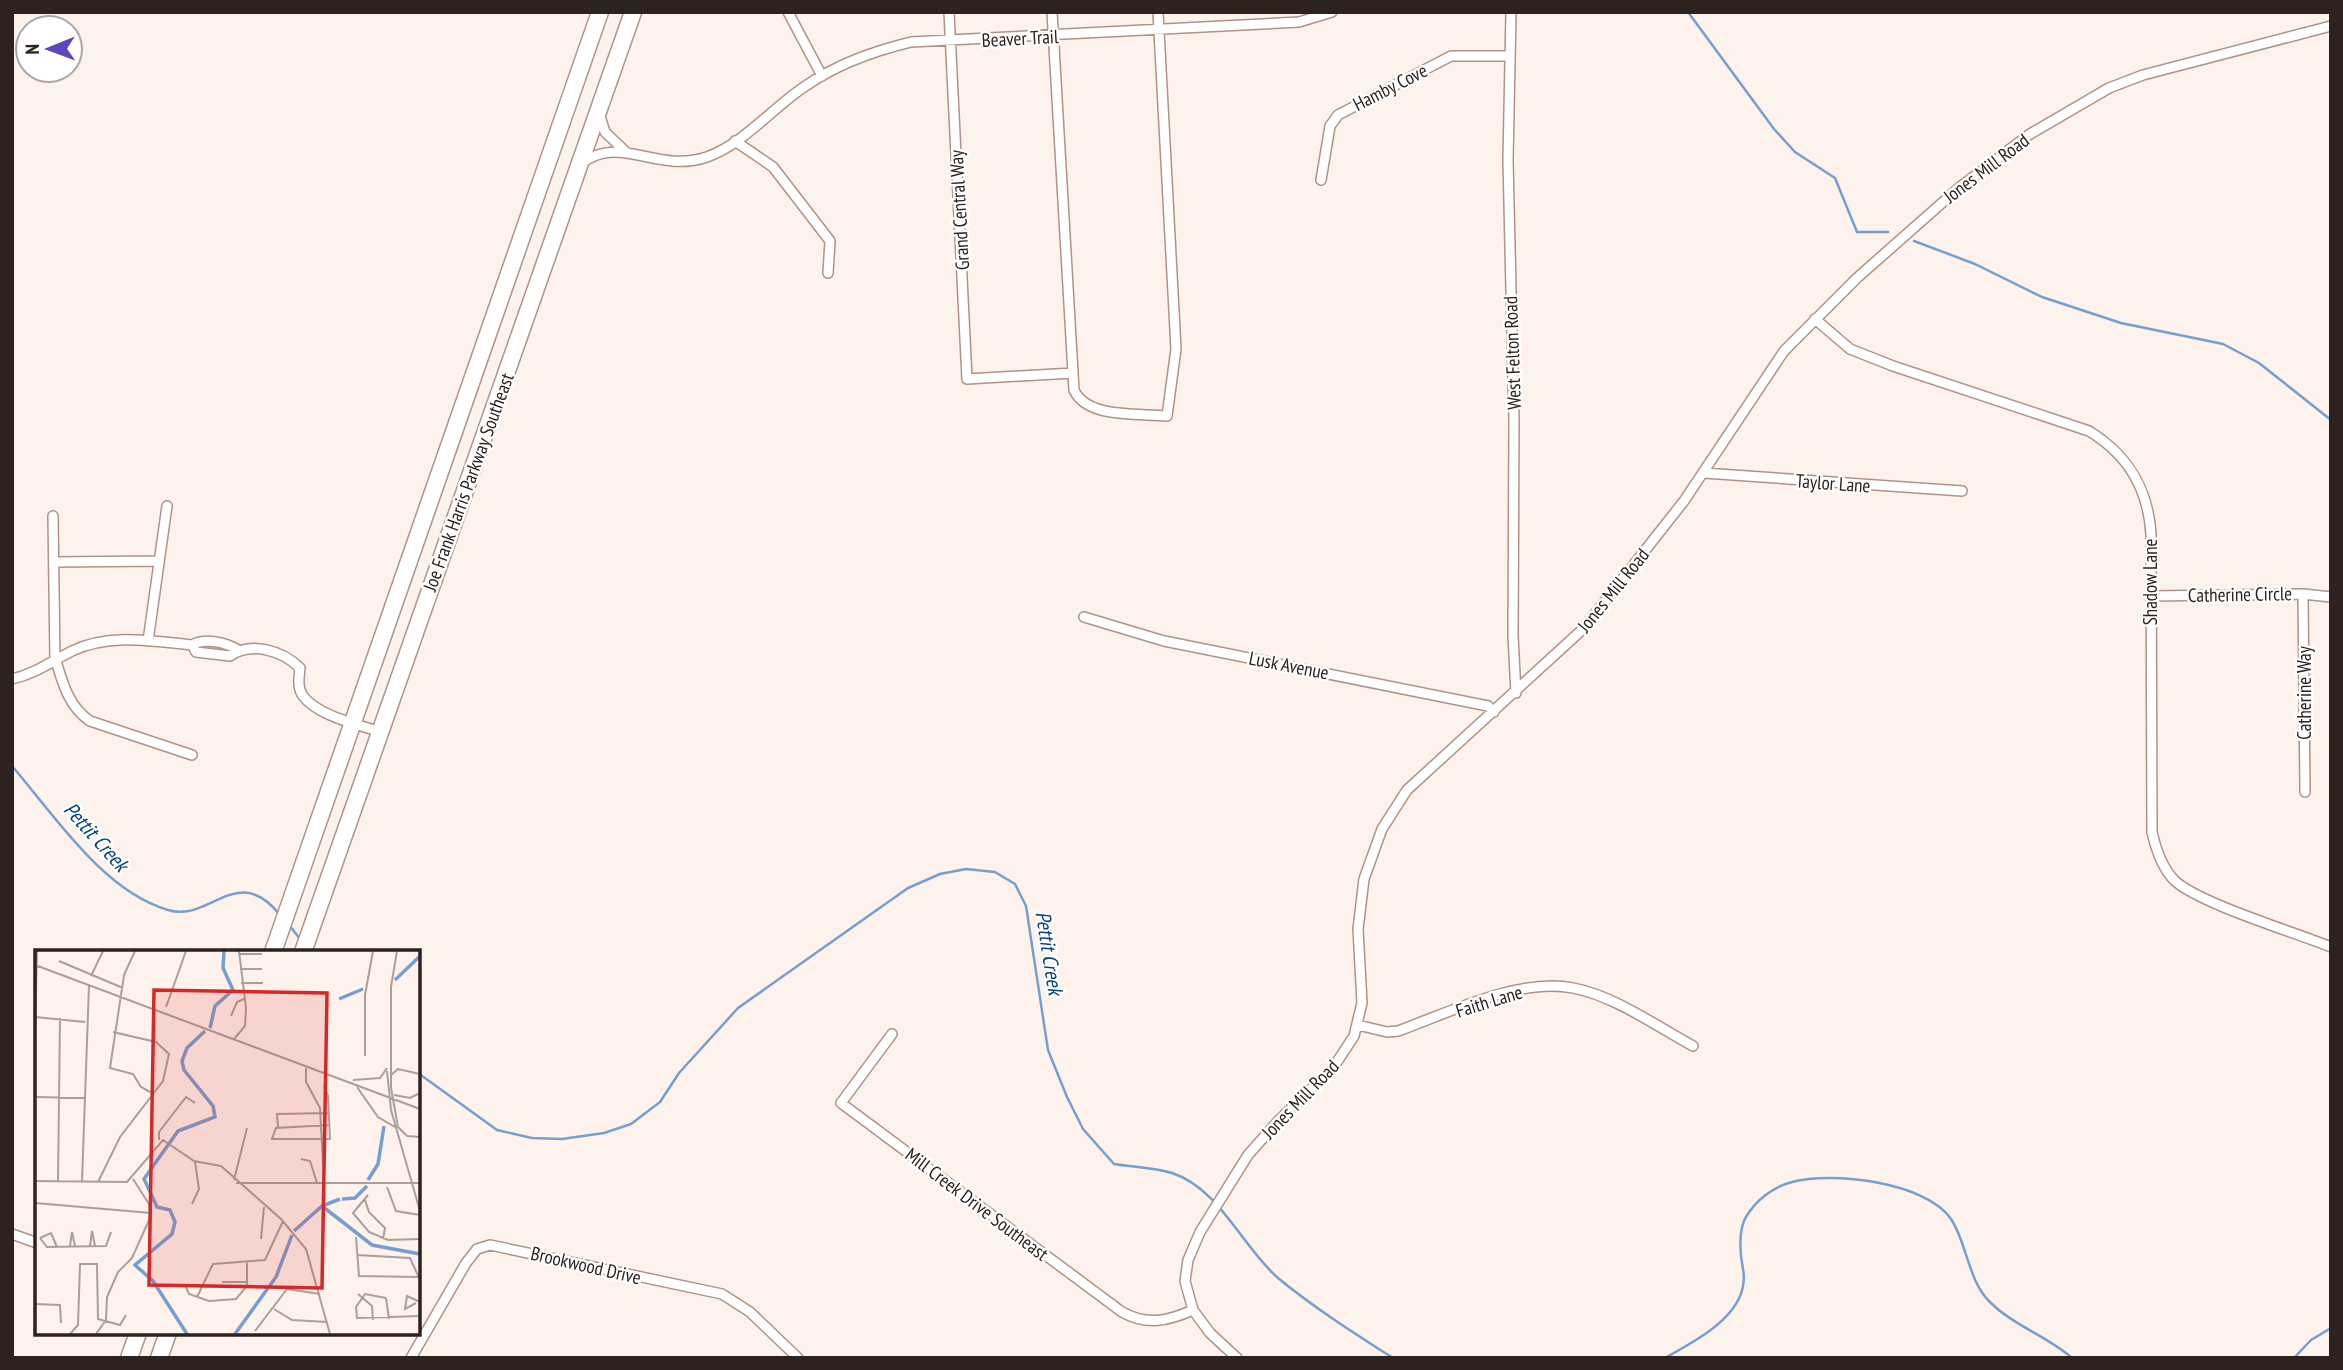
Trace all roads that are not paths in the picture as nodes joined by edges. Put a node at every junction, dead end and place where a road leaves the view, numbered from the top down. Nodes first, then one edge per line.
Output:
1 (600, 12) edge
2 (634, 12) edge
3 (788, 12) edge
4 (949, 12) edge
5 (1052, 12) edge
6 (1158, 12) edge
7 (1332, 12) edge
8 (1511, 12) edge
9 (2331, 26) edge
10 (1160, 30) junction
11 (1054, 36) junction
12 (950, 41) junction
13 (1510, 56) junction
14 (822, 76) junction
15 (598, 112) junction
16 (735, 141) junction
17 (628, 153) junction
18 (580, 165) junction
19 (1321, 180) dead end
20 (828, 273) dead end
21 (1815, 319) junction
22 (1073, 373) junction
23 (1704, 473) junction
24 (1962, 491) dead end
25 (167, 506) dead end
26 (53, 516) dead end
27 (159, 561) junction
28 (54, 562) junction
29 (2304, 594) junction
30 (2150, 596) junction
31 (2331, 597) edge
32 (1084, 617) dead end
33 (148, 641) junction
34 (56, 661) junction
35 (12, 679) edge
36 (1516, 693) junction
37 (1494, 712) junction
38 (353, 723) junction
39 (380, 732) junction
40 (192, 755) dead end
41 (2305, 792) dead end
42 (2331, 947) edge
43 (274, 950) edge
44 (304, 950) edge
45 (1359, 1025) junction
46 (892, 1034) dead end
47 (1693, 1046) dead end
48 (12, 1234) edge
49 (35, 1242) edge
50 (1193, 1310) junction
51 (139, 1335) edge
52 (140, 1335) edge
53 (167, 1335) edge
54 (129, 1358) edge
55 (138, 1358) edge
56 (159, 1358) edge
57 (411, 1358) edge
58 (798, 1358) edge
59 (1237, 1358) edge

1 - 38 highway, Joe Frank Harris Parkway Southeast
2 - 15 highway, Joe Frank Harris Parkway Southeast
3 - 14 street
4 - 12 street, Grand Central Way
5 - 11 street
6 - 10 street
7 - 10 street, Beaver Trail
8 - 13 street, West Felton Road
9 - 21 street, Jones Mill Road
10 - 11 street, Beaver Trail
10 - 22 street
11 - 12 street, Beaver Trail
11 - 22 street
12 - 14 street, Beaver Trail
12 - 22 street, Grand Central Way
13 - 19 street, Hamby Cove
13 - 36 street, West Felton Road
14 - 16 street, Beaver Trail
15 - 17 street
15 - 18 highway, Joe Frank Harris Parkway Southeast
16 - 17 street, Beaver Trail
16 - 20 street
17 - 18 street, Beaver Trail
18 - 39 highway, Joe Frank Harris Parkway Southeast
21 - 23 street, Jones Mill Road
21 - 30 street, Shadow Lane
23 - 24 street, Taylor Lane
23 - 36 street, Jones Mill Road
25 - 27 street
26 - 28 street
27 - 28 street
27 - 33 street
28 - 34 street
29 - 30 street, Catherine Circle
29 - 31 street, Catherine Circle
29 - 41 street, Catherine Way
30 - 42 street, Shadow Lane
32 - 37 street, Lusk Avenue
33 - 34 street
33 - 38 street
34 - 35 street
34 - 40 street
36 - 37 street, Jones Mill Road
37 - 45 street, Jones Mill Road
38 - 39 street
38 - 43 highway, Joe Frank Harris Parkway Southeast
39 - 44 highway, Joe Frank Harris Parkway Southeast
45 - 47 street, Faith Lane
45 - 50 street, Jones Mill Road
46 - 50 street, Mill Creek Drive Southeast
48 - 49 street
50 - 59 street, Jones Mill Road
51 - 54 highway
52 - 55 highway
53 - 56 highway
57 - 58 street, Brookwood Drive

